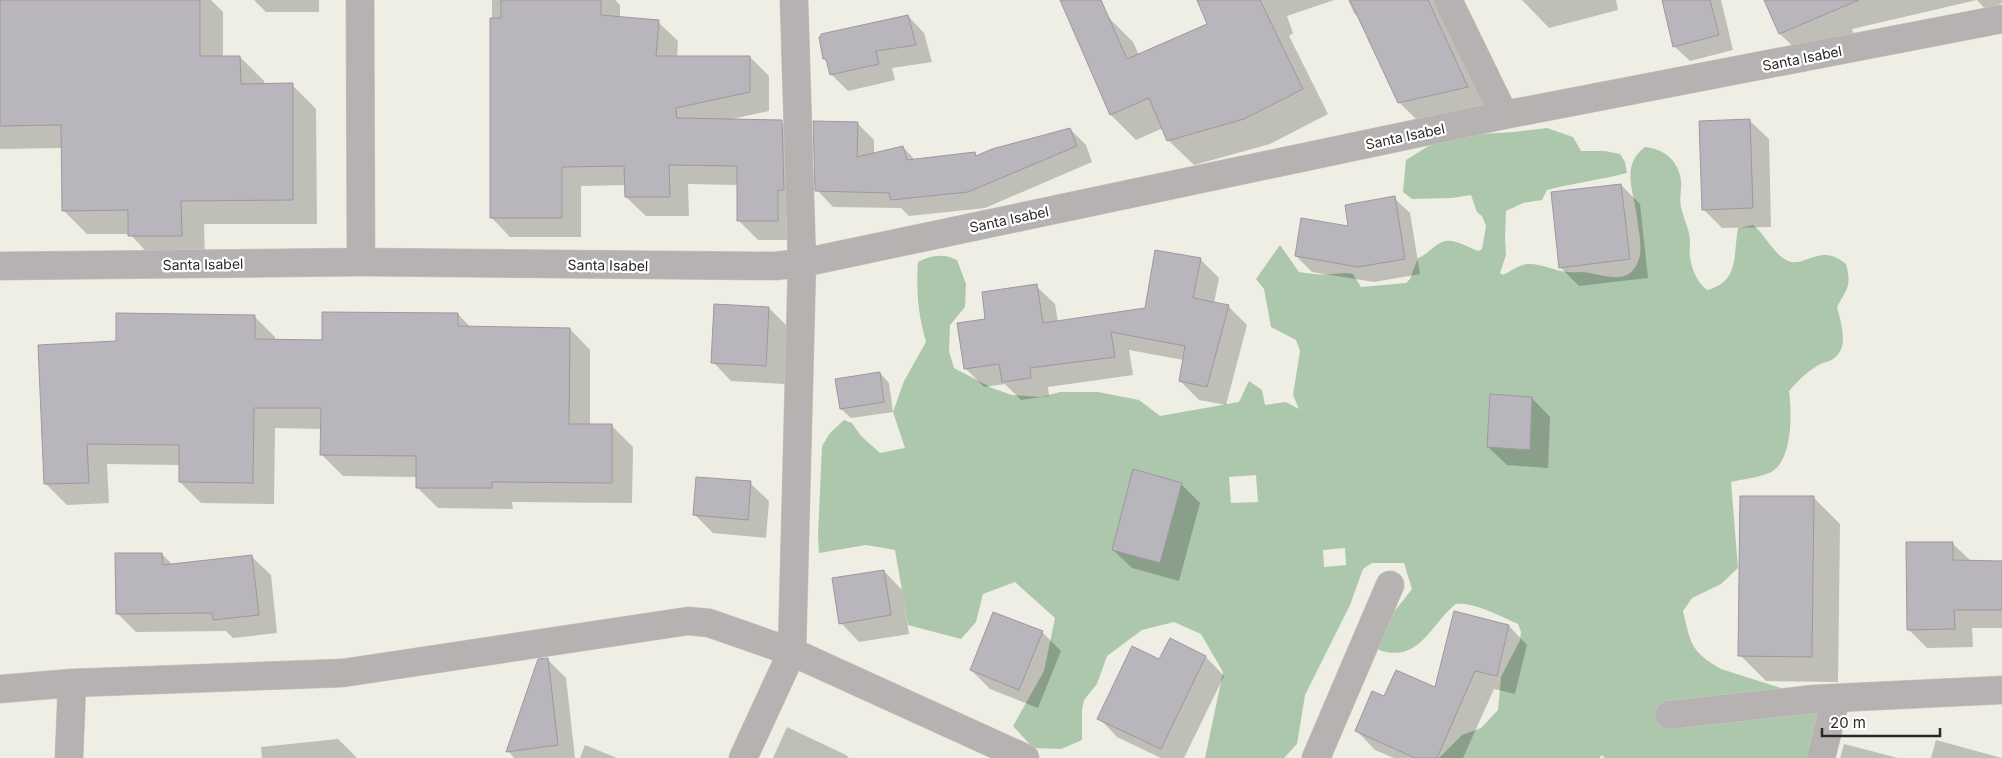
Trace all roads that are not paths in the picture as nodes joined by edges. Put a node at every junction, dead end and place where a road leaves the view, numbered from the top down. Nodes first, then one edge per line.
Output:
1 (360, 0) edge
2 (794, 0) edge
3 (1448, 0) edge
4 (2002, 19) edge
5 (1504, 116) junction
6 (361, 262) junction
7 (802, 263) junction
8 (0, 266) edge
9 (1390, 585) dead end
10 (792, 652) junction
11 (72, 684) junction
12 (0, 689) edge
13 (2002, 690) edge
14 (1836, 698) junction
15 (1669, 715) dead end
16 (69, 758) edge
17 (743, 758) edge
18 (1025, 758) edge
19 (1316, 758) edge
20 (1821, 758) edge

1 - 6 street
2 - 7 street
3 - 5 street
4 - 5 street, Santa Isabel
5 - 7 street, Santa Isabel
6 - 7 street, Santa Isabel
6 - 8 street, Santa Isabel
7 - 10 street
9 - 19 street
10 - 11 street
10 - 17 street
10 - 18 street
11 - 12 street
11 - 16 street
13 - 14 street
14 - 15 street
14 - 20 street

